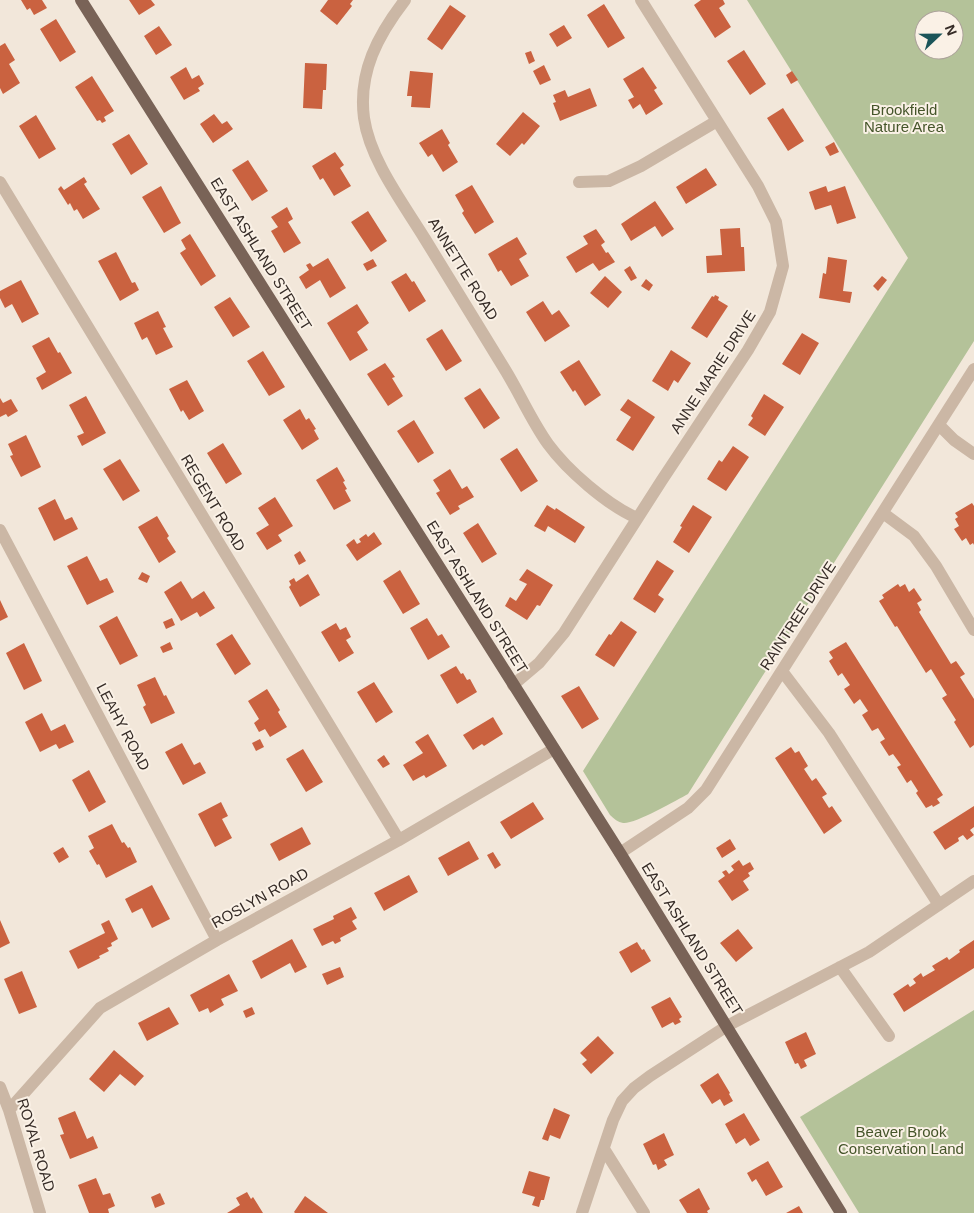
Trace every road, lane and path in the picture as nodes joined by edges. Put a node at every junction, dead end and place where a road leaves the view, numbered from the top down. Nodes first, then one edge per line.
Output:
1 (81, 0) edge
2 (405, 0) edge
3 (641, 0) edge
4 (717, 121) junction
5 (0, 182) edge
6 (579, 182) dead end
7 (974, 369) edge
8 (939, 425) junction
9 (974, 454) edge
10 (883, 513) junction
11 (637, 518) junction
12 (0, 530) edge
13 (974, 630) edge
14 (782, 671) junction
15 (513, 685) junction
16 (554, 749) junction
17 (399, 840) junction
18 (620, 853) junction
19 (974, 881) edge
20 (939, 905) junction
21 (217, 940) junction
22 (840, 967) junction
23 (727, 1026) junction
24 (889, 1036) dead end
25 (0, 1087) edge
26 (9, 1110) junction
27 (604, 1149) junction
28 (40, 1213) edge
29 (582, 1213) edge
30 (644, 1213) edge
31 (841, 1213) edge

1 - 15 main road, EAST ASHLAND STREET
2 - 11 street, ANNETTE ROAD
3 - 4 street, ANNE MARIE DRIVE
4 - 6 street
4 - 11 street, ANNE MARIE DRIVE
5 - 17 street, REGENT ROAD
7 - 8 street, RAINTREE DRIVE
8 - 9 street
8 - 10 street, RAINTREE DRIVE
10 - 13 street
10 - 14 street, RAINTREE DRIVE
11 - 15 street, ANNE MARIE DRIVE
12 - 21 street, LEAHY ROAD
14 - 18 street, RAINTREE DRIVE
14 - 20 street
15 - 16 main road, EAST ASHLAND STREET
16 - 17 street, ROSLYN ROAD
16 - 18 main road, EAST ASHLAND STREET
17 - 21 street, ROSLYN ROAD
18 - 23 main road, EAST ASHLAND STREET
19 - 20 street
20 - 22 street
21 - 26 street, ROSLYN ROAD
22 - 23 street
22 - 24 street
23 - 27 street
23 - 31 main road, EAST ASHLAND STREET
25 - 26 street, ROYAL ROAD
26 - 28 street, ROYAL ROAD
27 - 29 street
27 - 30 street

